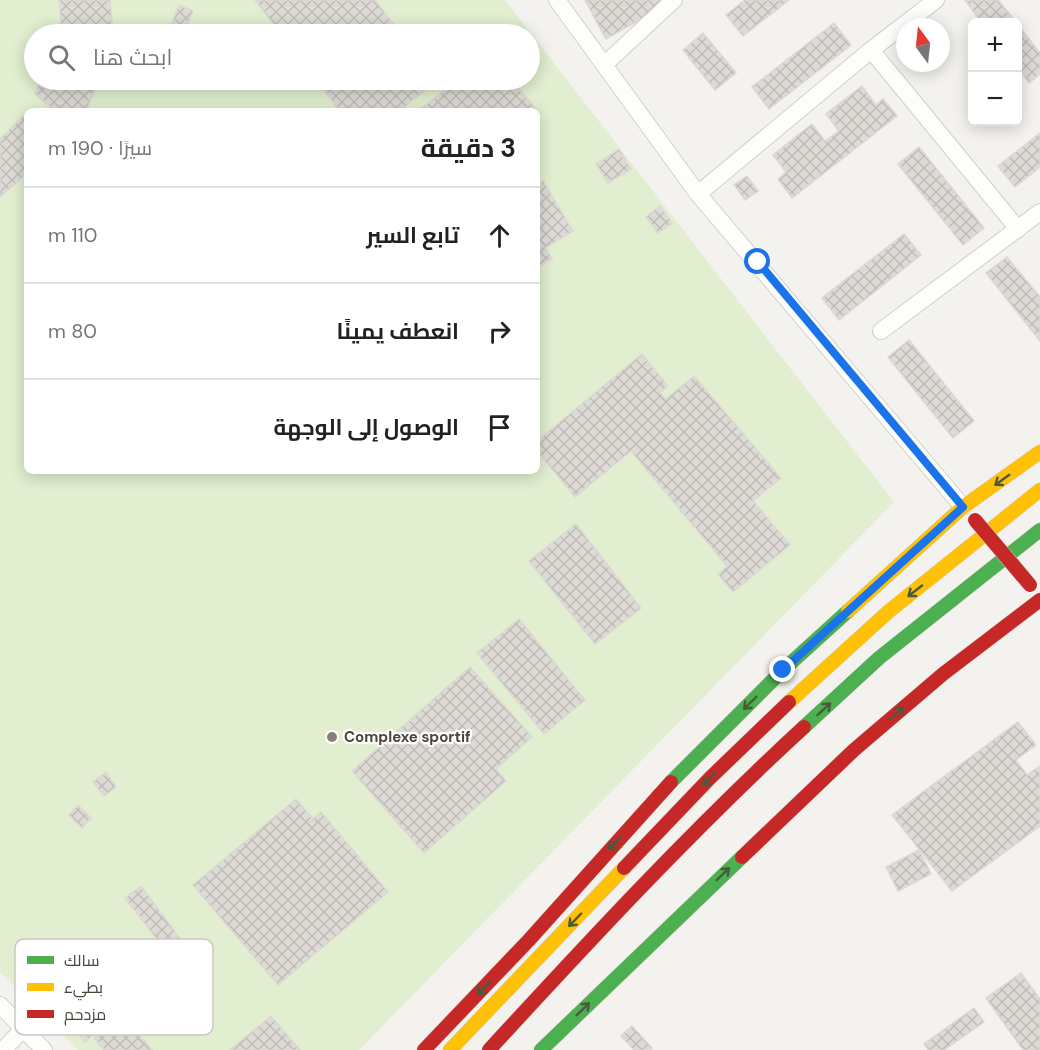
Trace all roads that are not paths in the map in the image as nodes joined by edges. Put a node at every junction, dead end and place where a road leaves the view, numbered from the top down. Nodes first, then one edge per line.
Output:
1 (557, 0) edge
2 (674, 0) edge
3 (936, 0) edge
4 (871, 50) junction
5 (604, 65) junction
6 (698, 194) junction
7 (1040, 212) edge
8 (1018, 228) junction
9 (880, 331) dead end
10 (1040, 452) edge
11 (1040, 490) edge
12 (969, 514) junction
13 (1040, 530) edge
14 (1040, 598) edge
15 (0, 1005) edge
16 (15, 1019) edge
17 (17, 1035) edge
18 (30, 1035) edge
19 (3, 1050) edge
20 (44, 1050) edge
21 (424, 1050) edge
22 (450, 1050) edge
23 (489, 1050) edge
24 (541, 1050) edge

1 - 5 street
2 - 5 street
3 - 4 street
4 - 6 street
4 - 8 street
5 - 6 street
6 - 12 street
7 - 8 street
8 - 9 street
10 -> 12 main road
11 -> 22 main road
12 - 14 main road, bridge
12 -> 21 main road
23 -> 13 main road
24 -> 14 main road
15 - 16 street
17 - 19 street
18 - 20 street

